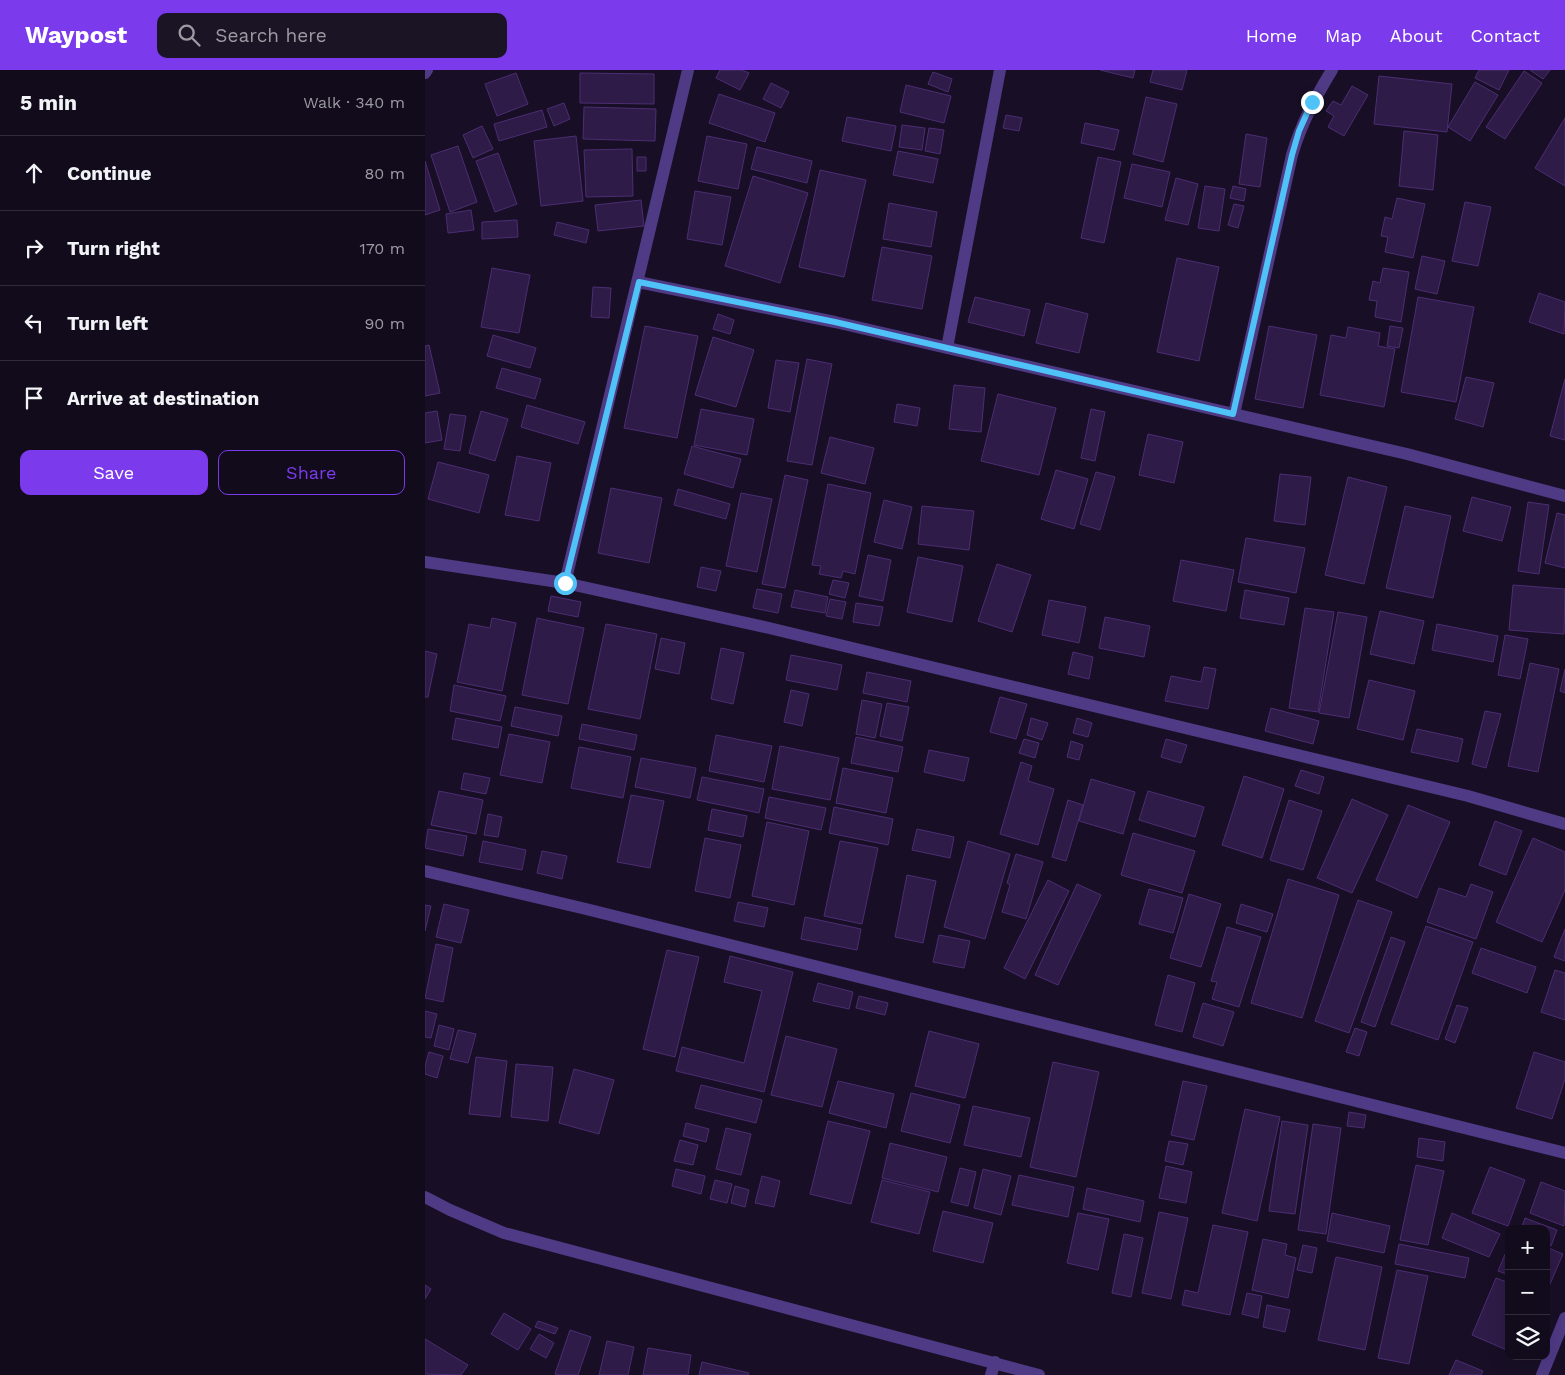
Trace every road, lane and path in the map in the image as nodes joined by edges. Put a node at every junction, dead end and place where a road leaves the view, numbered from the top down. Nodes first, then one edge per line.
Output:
1 (427, 70) edge
2 (688, 70) edge
3 (1000, 70) edge
4 (1332, 70) edge
5 (425, 74) edge
6 (639, 282) junction
7 (947, 348) junction
8 (1233, 414) junction
9 (1565, 496) edge
10 (425, 562) edge
11 (565, 583) junction
12 (1565, 824) edge
13 (425, 871) edge
14 (1565, 1153) edge
15 (425, 1197) edge
16 (1565, 1318) edge
17 (995, 1362) junction
18 (991, 1375) edge
19 (1039, 1375) edge
20 (1542, 1375) edge

1 - 5 street
2 - 6 street
3 - 7 street
4 - 8 street
6 - 7 street
6 - 11 street
7 - 8 street
8 - 9 street
10 - 11 street
11 - 12 street
13 - 14 street
15 - 17 street
16 - 20 street
17 - 18 street
17 - 19 street

